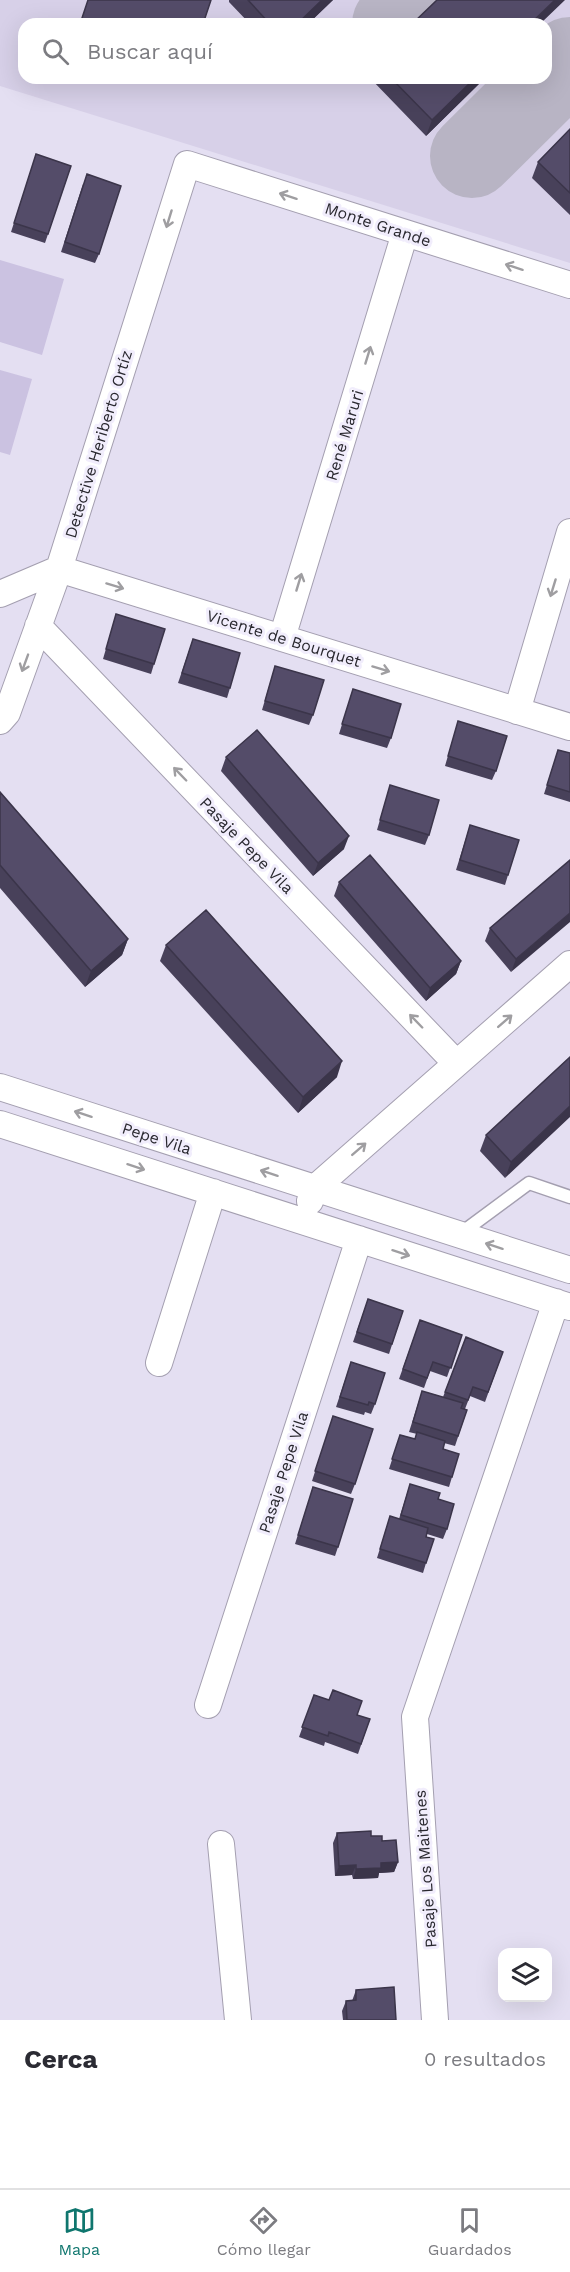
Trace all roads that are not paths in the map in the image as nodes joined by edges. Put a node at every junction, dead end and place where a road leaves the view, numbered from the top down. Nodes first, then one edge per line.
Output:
1 (187, 164) joint
2 (405, 233) junction
3 (570, 285) edge
4 (570, 532) edge
5 (59, 569) junction
6 (0, 594) edge
7 (38, 626) junction
8 (282, 638) junction
9 (517, 711) junction
10 (0, 721) edge
11 (570, 727) edge
12 (570, 964) edge
13 (456, 1064) junction
14 (0, 1087) edge
15 (0, 1124) edge
16 (315, 1188) junction
17 (213, 1192) junction
18 (570, 1197) edge
19 (304, 1221) junction
20 (459, 1234) junction
21 (359, 1239) junction
22 (525, 1255) junction
23 (570, 1270) edge
24 (513, 1288) junction
25 (563, 1304) edge
26 (159, 1363) dead end
27 (208, 1706) dead end
28 (221, 1844) dead end
29 (238, 2020) edge
30 (435, 2020) edge

2 -> 1 street, Monte Grande
1 -> 5 street, Detective Heriberto Ortíz
3 -> 2 street, Monte Grande
8 -> 2 street, René Maruri
4 -> 9 street
5 - 6 street
5 - 7 street, Detective Heriberto Ortíz
5 -> 8 street, Vicente de Bourquet
7 -> 10 street, Detective Heriberto Ortíz
13 -> 7 street, Pasaje Pepe Vila
8 -> 9 street, Vicente de Bourquet
9 - 11 street, Vicente de Bourquet
13 -> 12 street
16 -> 13 street
16 -> 14 street, Pepe Vila
15 -> 17 street
16 - 19 street
16 - 20 street, Pepe Vila
17 - 19 street
17 - 26 street
18 - 20 lane
19 - 21 street
22 -> 20 street, Pepe Vila
21 -> 24 street
21 - 27 street, Pasaje Pepe Vila
22 - 23 street, Pepe Vila
22 - 24 street
24 - 25 street
25 - 30 street, Pasaje Los Maitenes
28 - 29 street

